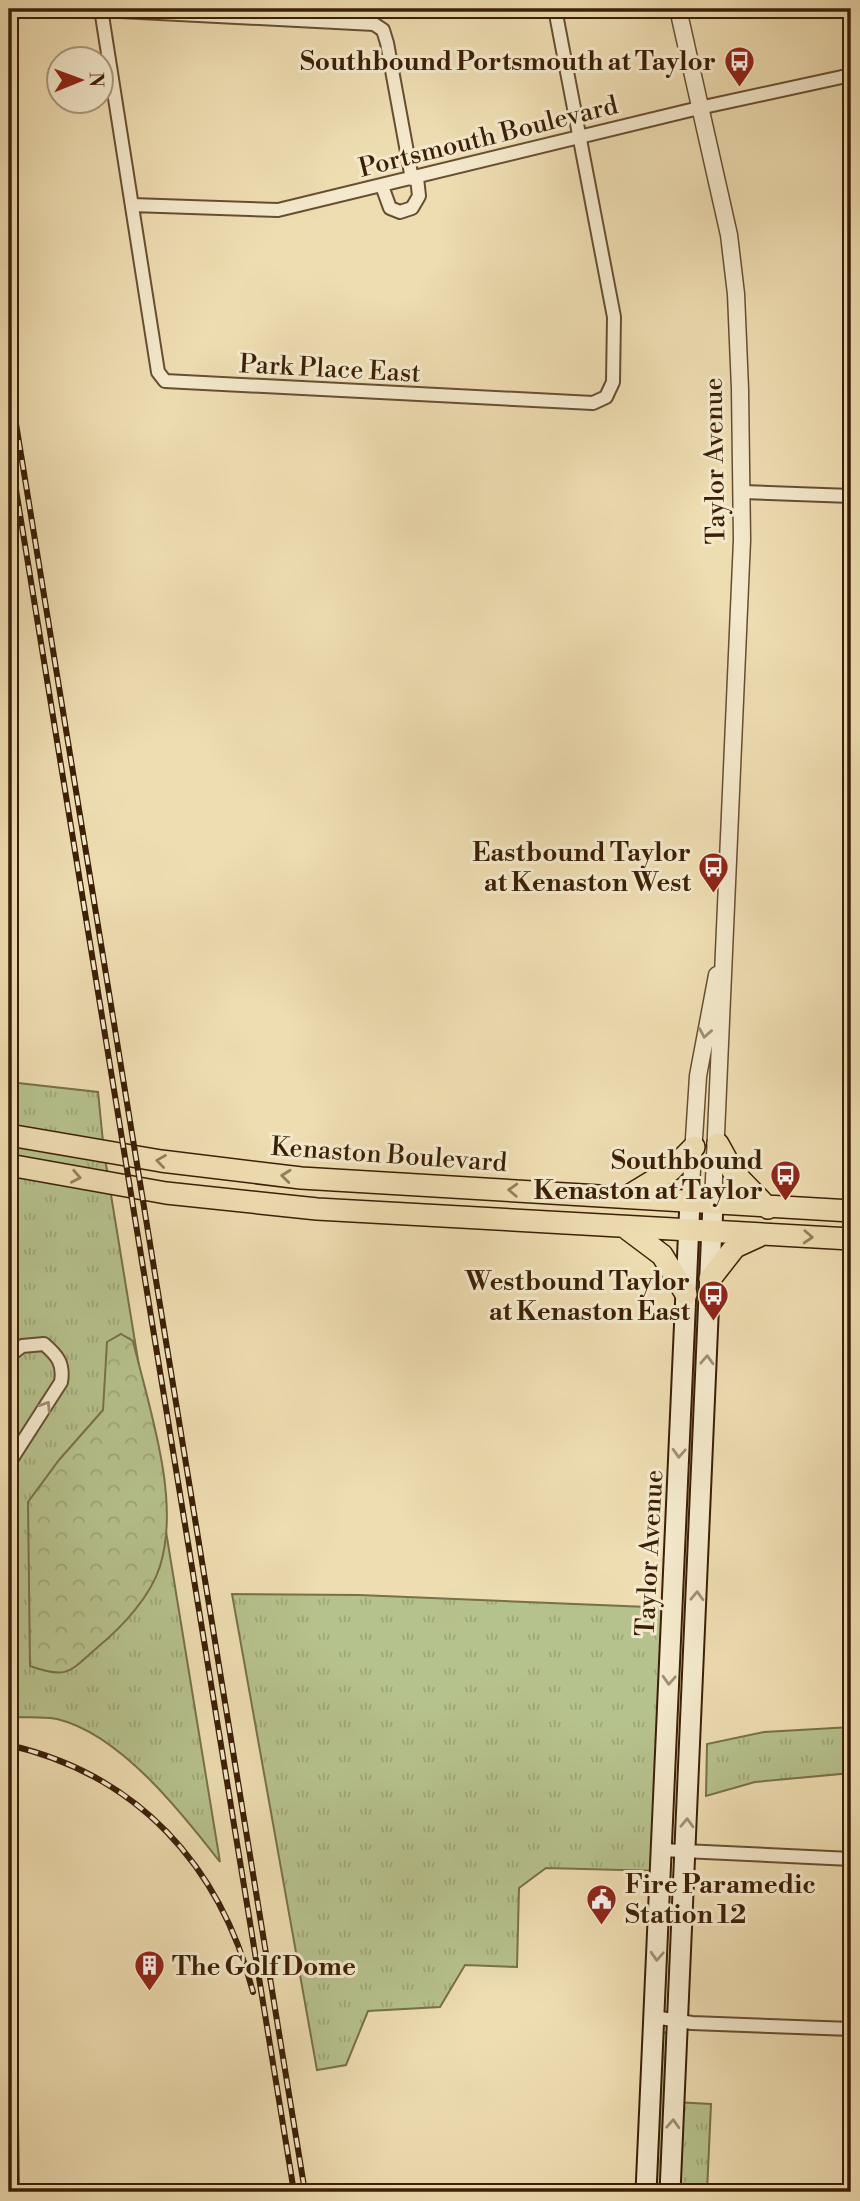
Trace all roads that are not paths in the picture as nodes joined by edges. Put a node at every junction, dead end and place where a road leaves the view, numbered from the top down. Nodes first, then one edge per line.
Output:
1 (101, 9) edge
2 (555, 9) edge
3 (678, 9) edge
4 (851, 75) edge
5 (699, 108) junction
6 (580, 137) junction
7 (414, 178) junction
8 (382, 186) junction
9 (132, 205) junction
10 (743, 492) junction
11 (851, 496) edge
12 (727, 918) junction
13 (9, 1135) edge
14 (718, 1144) junction
15 (694, 1147) junction
16 (9, 1164) edge
17 (630, 1195) junction
18 (690, 1201) junction
19 (713, 1203) junction
20 (768, 1208) junction
21 (851, 1211) edge
22 (624, 1227) junction
23 (689, 1230) junction
24 (712, 1231) junction
25 (765, 1235) junction
26 (851, 1239) edge
27 (710, 1279) junction
28 (686, 1294) junction
29 (9, 1356) edge
30 (9, 1463) edge
31 (662, 1850) junction
32 (686, 1851) junction
33 (851, 1858) edge
34 (9, 1976) edge
35 (654, 2017) junction
36 (678, 2021) junction
37 (851, 2029) edge
38 (10, 2141) edge
39 (12, 2192) edge
40 (646, 2192) edge
41 (670, 2192) edge
42 (821, 2192) edge
43 (830, 2192) edge

1 - 7 street
1 - 9 street, Park Place East
2 - 6 street
3 - 5 street, Taylor Avenue
4 - 5 street, Portsmouth Boulevard
5 - 6 street, Portsmouth Boulevard
5 - 10 street, Taylor Avenue
6 - 7 street, Portsmouth Boulevard
6 - 9 street, Park Place East
7 - 8 street, Portsmouth Boulevard
7 - 8 street
8 - 9 street, Portsmouth Boulevard
10 - 11 street
10 - 12 street, Taylor Avenue
12 - 14 street, Taylor Avenue
12 -> 15 street, Taylor Avenue
17 -> 13 main road, Kenaston Boulevard
14 - 19 street, Taylor Avenue
14 - 20 main road
15 - 17 main road
15 - 18 street, Taylor Avenue
16 -> 22 main road
17 - 18 main road, Kenaston Boulevard
18 - 19 main road, Kenaston Boulevard
18 - 23 main road, Taylor Avenue
19 - 20 main road, Kenaston Boulevard
19 - 24 main road, Taylor Avenue
20 - 21 main road, Kenaston Boulevard
22 - 23 main road
22 - 28 main road
23 - 24 main road
23 - 28 main road, Taylor Avenue
24 - 25 main road
24 - 27 main road, Taylor Avenue
25 -> 26 main road
25 - 27 main road
32 -> 27 main road, Taylor Avenue
28 -> 31 main road, Taylor Avenue
30 -> 29 street
31 - 32 street
31 -> 35 main road, Taylor Avenue
32 - 33 street
32 - 36 main road, Taylor Avenue
34 - 38 street
35 - 36 street
35 - 40 main road, Taylor Avenue
36 - 37 street
41 -> 36 main road, Taylor Avenue
38 - 39 street
42 - 43 street

